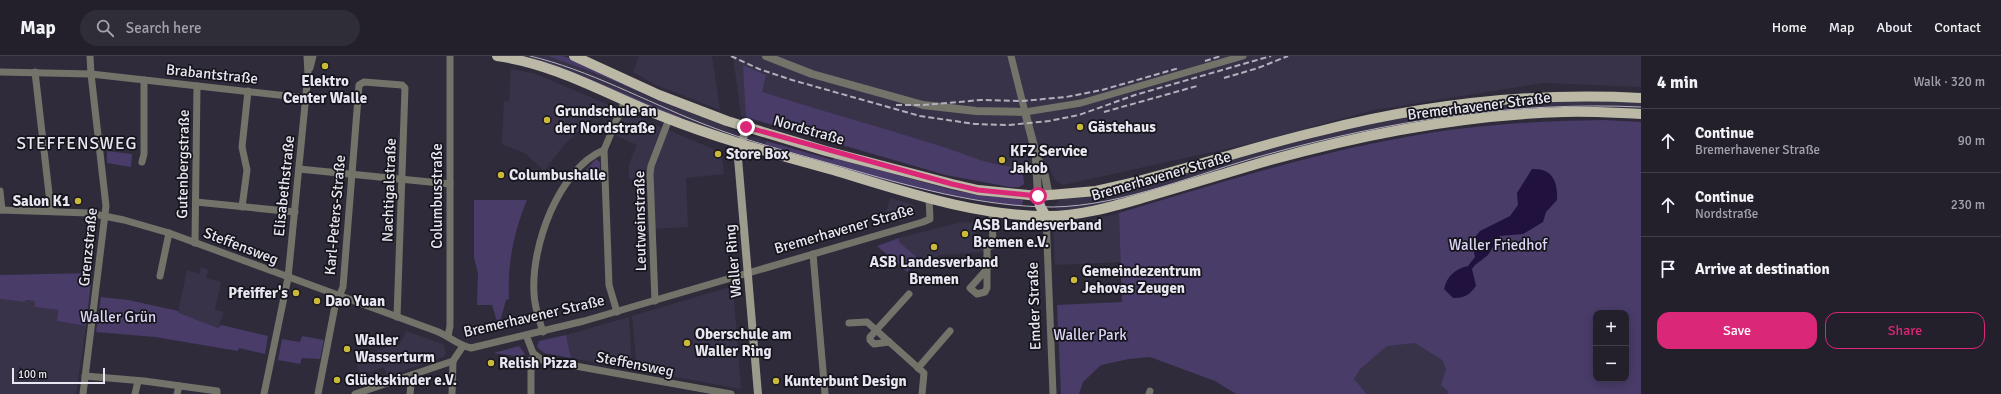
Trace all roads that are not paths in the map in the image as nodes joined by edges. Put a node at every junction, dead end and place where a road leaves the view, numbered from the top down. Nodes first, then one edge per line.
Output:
1 (90, 56) edge
2 (307, 56) edge
3 (313, 56) edge
4 (450, 56) edge
5 (497, 56) edge
6 (577, 56) edge
7 (766, 56) edge
8 (1011, 56) edge
9 (1243, 56) edge
10 (0, 72) edge
11 (35, 72) junction
12 (91, 74) junction
13 (308, 74) junction
14 (144, 80) junction
15 (383, 83) joint
16 (197, 86) junction
17 (248, 91) junction
18 (306, 98) junction
19 (1641, 98) edge
20 (625, 100) junction
21 (1025, 112) junction
22 (1641, 114) edge
23 (669, 119) junction
24 (746, 127) junction
25 (741, 144) junction
26 (604, 150) junction
27 (1036, 154) junction
28 (142, 162) dead end
29 (299, 169) junction
30 (352, 175) junction
31 (403, 180) junction
32 (450, 184) junction
33 (952, 184) joint
34 (0, 191) edge
35 (1038, 196) junction
36 (1049, 196) junction
37 (929, 198) junction
38 (196, 202) junction
39 (242, 207) junction
40 (1, 210) edge
41 (51, 211) junction
42 (992, 211) junction
43 (295, 212) junction
44 (106, 216) junction
45 (1046, 216) junction
46 (169, 233) junction
47 (195, 243) junction
48 (813, 254) junction
49 (987, 269) dead end
50 (749, 273) junction
51 (160, 276) dead end
52 (288, 278) junction
53 (909, 294) dead end
54 (340, 296) junction
55 (655, 301) junction
56 (617, 312) junction
57 (396, 317) junction
58 (849, 323) dead end
59 (876, 330) junction
60 (950, 331) dead end
61 (543, 332) junction
62 (526, 335) junction
63 (448, 336) junction
64 (889, 342) junction
65 (463, 346) junction
66 (534, 358) junction
67 (453, 361) junction
68 (918, 368) junction
69 (412, 375) junction
70 (85, 376) junction
71 (138, 381) junction
72 (179, 386) junction
73 (697, 391) edge
74 (359, 393) edge
75 (83, 394) edge
76 (135, 394) edge
77 (178, 394) edge
78 (217, 394) edge
79 (264, 394) edge
80 (318, 394) edge
81 (410, 394) edge
82 (452, 394) edge
83 (531, 394) edge
84 (731, 394) edge
85 (758, 394) edge
86 (825, 394) edge
87 (922, 394) edge
88 (1052, 394) edge

1 - 12 street, Grenzstraße
2 - 13 street, Elisabethstraße
3 - 13 street, Elisabethstraße
4 - 32 street, Columbusstraße
5 - 20 main road
6 - 24 main road, Nordstraße
7 - 21 street
8 - 21 street, Emder Straße
9 - 21 street
10 - 11 street, Brabantstraße
11 - 12 street, Brabantstraße
11 - 41 street
12 - 14 street, Brabantstraße
12 - 44 street, Grenzstraße
13 - 18 street, Elisabethstraße
14 - 16 street, Brabantstraße
14 - 28 street
15 - 30 street, Karl-Peters-Straße
15 - 31 street, Nachtigalstraße
16 - 17 street, Brabantstraße
16 - 38 street, Gutenbergstraße
17 - 18 street, Brabantstraße
17 - 39 street
18 - 29 street, Elisabethstraße
19 - 36 main road, Bremerhavener Straße
20 - 23 main road
20 - 26 street
21 - 27 street, Emder Straße
22 - 45 main road, Bremerhavener Straße
23 - 25 main road
23 - 55 street, Leutweinstraße
24 - 25 main road, Waller Ring
24 - 33 main road, Nordstraße
25 - 37 main road
25 - 50 main road, Waller Ring
26 - 56 street
26 - 61 street
27 - 35 street, Emder Straße
27 - 36 street, Emder Straße
29 - 30 street
29 - 43 street, Elisabethstraße
30 - 31 street
30 - 54 street, Karl-Peters-Straße
31 - 32 street
31 - 57 street, Nachtigalstraße
32 - 63 street, Columbusstraße
33 - 35 main road, Bremerhavener Straße
34 - 40 street
35 - 36 main road, Bremerhavener Straße
35 - 45 main road, Emder Straße
36 - 45 main road, Emder Straße
37 - 42 main road, Bremerhavener Straße
37 - 48 street, Bremerhavener Straße
38 - 39 street
38 - 47 street, Gutenbergstraße
39 - 43 street
40 - 41 street, Steffensweg
41 - 44 street, Steffensweg
42 - 45 main road, Bremerhavener Straße
42 - 49 street
43 - 52 street, Elisabethstraße
44 - 46 street, Steffensweg
44 - 70 street, Grenzstraße
45 - 88 street, Emder Straße
46 - 47 street, Steffensweg
46 - 51 street
47 - 52 street, Steffensweg
48 - 50 street, Bremerhavener Straße
48 - 86 street
50 - 55 street, Bremerhavener Straße
50 - 85 main road, Waller Ring
52 - 54 street, Steffensweg
52 - 79 street, Elisabethstraße
53 - 59 street
54 - 57 street, Steffensweg
54 - 80 street, Karl-Peters-Straße
55 - 56 street, Bremerhavener Straße
56 - 61 street, Bremerhavener Straße
57 - 63 street, Steffensweg
58 - 59 street
59 - 64 street
59 - 64 street
60 - 68 street
61 - 62 street, Bremerhavener Straße
62 - 65 street, Bremerhavener Straße
62 - 66 street
63 - 65 street, Steffensweg
64 - 68 street
65 - 67 street, Bremerhavener Straße
66 - 73 street, Steffensweg
66 - 83 street
67 - 69 street
67 - 82 street
68 - 87 street
69 - 74 street
69 - 81 street
70 - 71 street
70 - 75 street, Grenzstraße
71 - 72 street
71 - 76 street
72 - 77 street
72 - 78 street
73 - 84 street, Steffensweg

